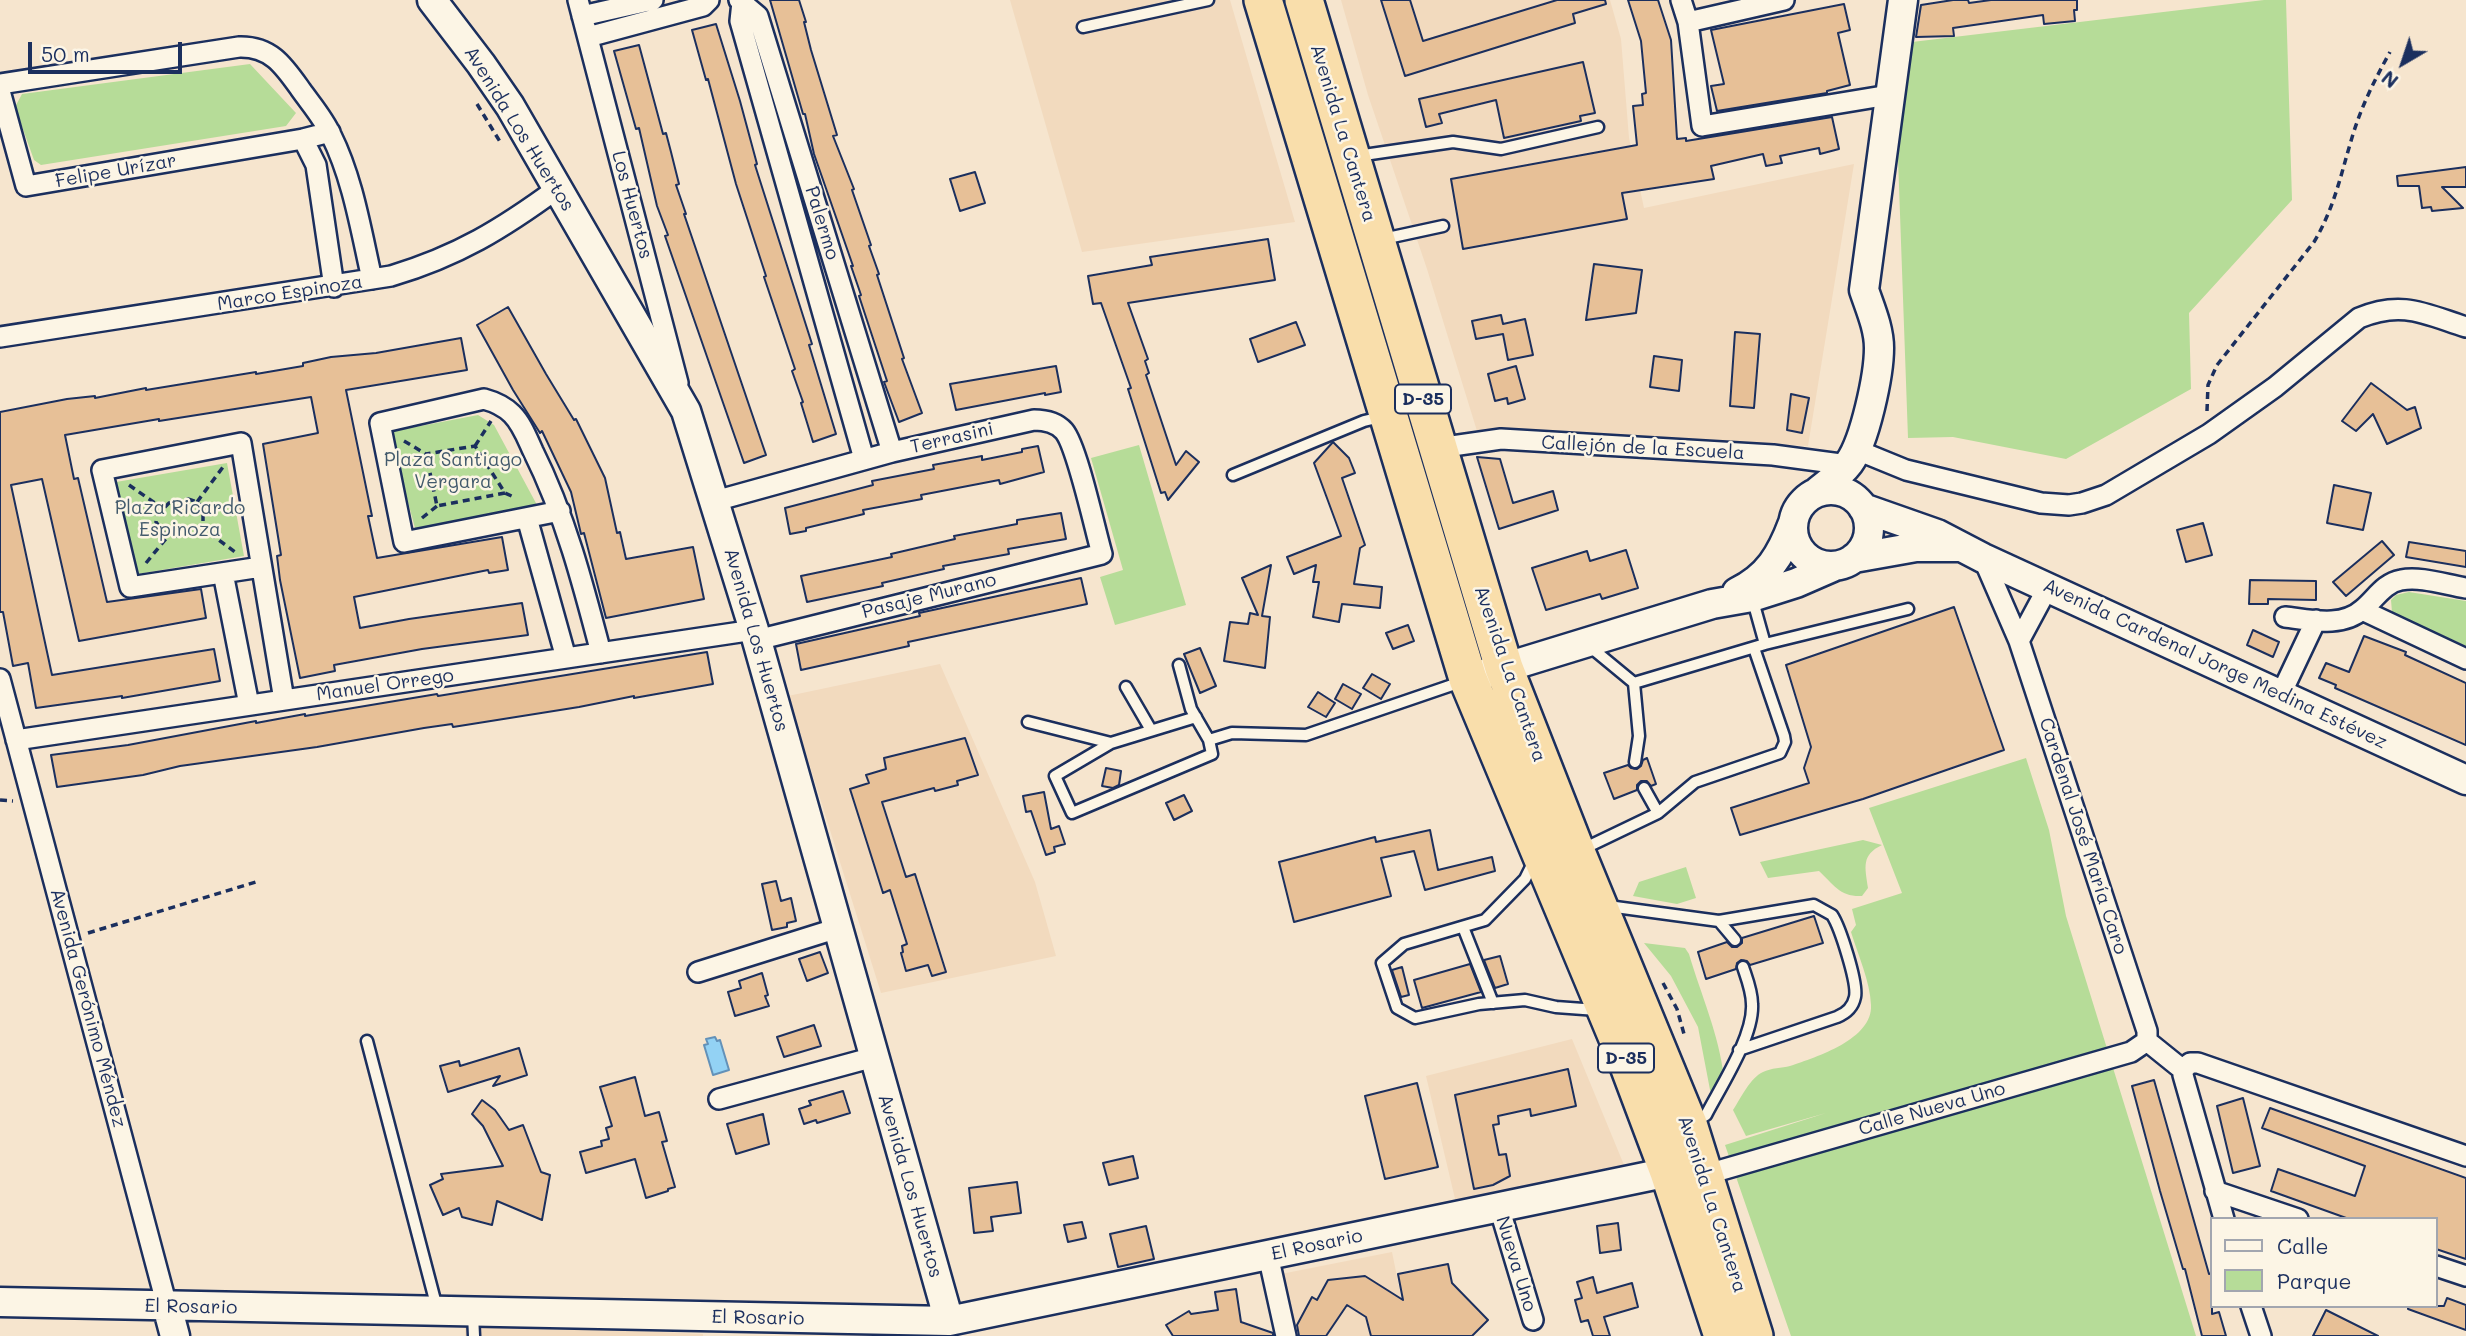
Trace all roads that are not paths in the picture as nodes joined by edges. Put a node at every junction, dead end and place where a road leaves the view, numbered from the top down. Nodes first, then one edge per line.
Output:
1 (432, 0) edge
2 (653, 0) edge
3 (709, 0) edge
4 (1208, 0) edge
5 (1264, 0) edge
6 (1304, 0) edge
7 (1681, 0) edge
8 (1784, 0) edge
9 (1903, 0) edge
10 (741, 1) edge
11 (580, 8) edge
12 (1688, 22) junction
13 (1083, 27) dead end
14 (588, 37) junction
15 (0, 84) edge
16 (0, 91) edge
17 (1889, 95) junction
18 (1598, 127) dead end
19 (330, 132) junction
20 (303, 139) junction
21 (1350, 157) junction
22 (558, 188) junction
23 (1443, 226) dead end
24 (1375, 241) junction
25 (372, 279) junction
26 (334, 287) junction
27 (2466, 327) edge
28 (0, 337) edge
29 (686, 411) junction
30 (1389, 416) junction
31 (1438, 448) junction
32 (892, 452) junction
33 (1852, 457) junction
34 (864, 459) junction
35 (1233, 475) dead end
36 (1817, 492) junction
37 (715, 501) junction
38 (1858, 503) junction
39 (560, 511) junction
40 (527, 518) junction
41 (1793, 523) junction
42 (1974, 553) junction
43 (1102, 554) joint
44 (1845, 562) junction
45 (260, 568) junction
46 (223, 573) junction
47 (2048, 587) junction
48 (2466, 588) edge
49 (1752, 597) junction
50 (1712, 604) junction
51 (1908, 609) dead end
52 (2362, 610) junction
53 (2285, 617) dead end
54 (2316, 620) junction
55 (755, 635) junction
56 (2019, 640) junction
57 (1585, 643) junction
58 (1765, 644) junction
59 (1754, 648) junction
60 (601, 653) junction
61 (566, 658) junction
62 (2466, 659) edge
63 (1179, 665) dead end
64 (1504, 668) junction
65 (0, 679) edge
66 (1468, 679) junction
67 (1634, 683) junction
68 (1126, 687) dead end
69 (2281, 694) junction
70 (284, 700) junction
71 (250, 705) junction
72 (1196, 717) junction
73 (1028, 722) dead end
74 (1151, 730) junction
75 (16, 740) junction
76 (1209, 740) junction
77 (1111, 743) junction
78 (1635, 762) dead end
79 (2466, 780) edge
80 (1644, 788) dead end
81 (1658, 813) junction
82 (1539, 851) junction
83 (1576, 852) junction
84 (1597, 903) junction
85 (1719, 921) junction
86 (1463, 927) junction
87 (838, 928) junction
88 (1735, 940) dead end
89 (1743, 967) dead end
90 (698, 972) dead end
91 (1493, 1003) junction
92 (1606, 1011) junction
93 (2147, 1036) junction
94 (367, 1041) dead end
95 (1739, 1050) junction
96 (874, 1057) junction
97 (2190, 1066) junction
98 (719, 1099) dead end
99 (1688, 1124) junction
100 (2466, 1156) edge
101 (1686, 1174) junction
102 (2215, 1191) junction
103 (1499, 1207) junction
104 (2223, 1217) edge
105 (2292, 1217) edge
106 (1268, 1255) junction
107 (2438, 1267) edge
108 (2466, 1276) edge
109 (0, 1302) edge
110 (167, 1306) junction
111 (2252, 1308) edge
112 (438, 1312) junction
113 (1533, 1320) dead end
114 (473, 1324) edge
115 (951, 1328) edge
116 (176, 1336) edge
117 (1286, 1336) edge
118 (1705, 1336) edge
119 (1723, 1336) edge
120 (1754, 1336) edge
121 (2261, 1336) edge

1 - 22 street, Avenida Los Huertos
2 - 11 street
3 - 14 street
4 - 13 lane
5 - 30 highway, Avenida La Cantera / D-35
6 - 21 highway, Avenida La Cantera / D-35
7 - 12 street
8 - 12 street
9 - 17 street
10 - 32 street, Palermo
10 - 34 street, Palermo
11 - 14 street, Los Huertos
12 - 17 street
14 - 29 street, Los Huertos
15 - 19 street
16 - 20 street, Felipe Urízar
17 - 33 street
18 - 21 lane
19 - 20 street, Felipe Urízar
19 - 25 street
20 - 26 street
21 - 24 highway, Avenida La Cantera / D-35
22 - 25 street, Marco Espinoza
22 - 29 street, Avenida Los Huertos
23 - 24 lane
24 - 31 highway, Avenida La Cantera / D-35
25 - 26 street, Marco Espinoza
26 - 28 street, Marco Espinoza
27 - 33 street, Callejón de la Escuela
29 - 37 street, Avenida Los Huertos
30 - 35 lane
30 - 66 highway, Avenida La Cantera / D-35
31 - 33 street, Callejón de la Escuela
31 - 64 highway, Avenida La Cantera / D-35
32 - 34 street, Terrasini
32 - 43 street, Terrasini
33 - 36 street, Avenida Cardenal Jorge Medina Estévez
33 - 38 street
34 - 37 street, Terrasini
36 - 38 street, Avenida Cardenal Jorge Medina Estévez
36 - 41 street, Avenida Cardenal Jorge Medina Estévez
37 - 55 street, Avenida Los Huertos
38 - 42 street, Avenida Cardenal Jorge Medina Estévez
38 - 44 street
39 - 40 street
39 - 40 street
39 - 60 street
40 - 61 street
41 - 44 street
41 - 50 street, Avenida Cardenal Jorge Medina Estévez
42 - 44 street, Avenida Cardenal Jorge Medina Estévez
42 - 47 street, Avenida Cardenal Jorge Medina Estévez
42 - 56 street, Cardenal José María Caro
43 - 55 street, Pasaje Murano
44 - 49 street, Avenida Cardenal Jorge Medina Estévez
45 - 46 street
45 - 46 street
45 - 70 street
46 - 71 street
47 - 56 street
47 - 69 street, Avenida Cardenal Jorge Medina Estévez
48 - 52 street
49 - 50 street, Avenida Cardenal Jorge Medina Estévez
49 - 58 lane
50 - 57 street, Avenida Cardenal Jorge Medina Estévez
51 - 58 lane
52 - 54 street
52 - 62 street
53 - 54 street
54 - 69 street
55 - 60 street, Manuel Orrego
55 - 87 street, Avenida Los Huertos
56 - 93 street, Cardenal José María Caro
57 - 64 street, Avenida Cardenal Jorge Medina Estévez
57 - 67 lane
58 - 59 lane
59 - 67 lane
59 - 81 lane
60 - 61 street, Manuel Orrego
61 - 70 street, Manuel Orrego
63 - 72 lane
64 - 66 street, Avenida Cardenal Jorge Medina Estévez
64 - 83 highway, Avenida La Cantera / D-35
65 - 75 street, Avenida Gerónimo Méndez
66 - 76 lane
66 - 82 highway, Avenida La Cantera / D-35
67 - 78 lane
68 - 74 lane
69 - 79 street, Avenida Cardenal Jorge Medina Estévez
70 - 71 street, Manuel Orrego
71 - 75 street, Manuel Orrego
72 - 74 lane
72 - 76 lane
73 - 77 lane
74 - 77 lane
75 - 110 street, Avenida Gerónimo Méndez
76 - 77 lane
80 - 81 lane
81 - 83 lane
82 - 86 lane
82 - 92 highway, Avenida La Cantera / D-35
83 - 84 highway, Avenida La Cantera / D-35
84 - 85 lane
84 - 99 highway, Avenida La Cantera / D-35
85 - 88 lane
85 - 95 lane
86 - 91 lane
86 - 91 lane
87 - 90 street
87 - 96 street, Avenida Los Huertos
89 - 95 lane
91 - 92 lane
92 - 101 highway, Avenida La Cantera / D-35
93 - 97 street
93 - 101 street, Calle Nueva Uno
94 - 112 lane
95 - 99 lane
96 - 98 street
96 - 115 street, Avenida Los Huertos
97 - 100 street
97 - 102 street
99 - 101 highway
101 - 103 street, El Rosario
101 - 118 street, Avenida La Cantera
101 - 119 highway, Avenida La Cantera / D-35
101 - 120 highway, Avenida La Cantera / D-35
102 - 104 street
102 - 105 street
103 - 106 street, El Rosario
103 - 113 street, Nueva Uno
106 - 115 street, El Rosario
106 - 117 street
107 - 108 street
109 - 110 street, El Rosario
110 - 112 street, El Rosario
110 - 116 street, Avenida Gerónimo Méndez
111 - 121 street
112 - 114 street, El Rosario
114 - 115 street, El Rosario

